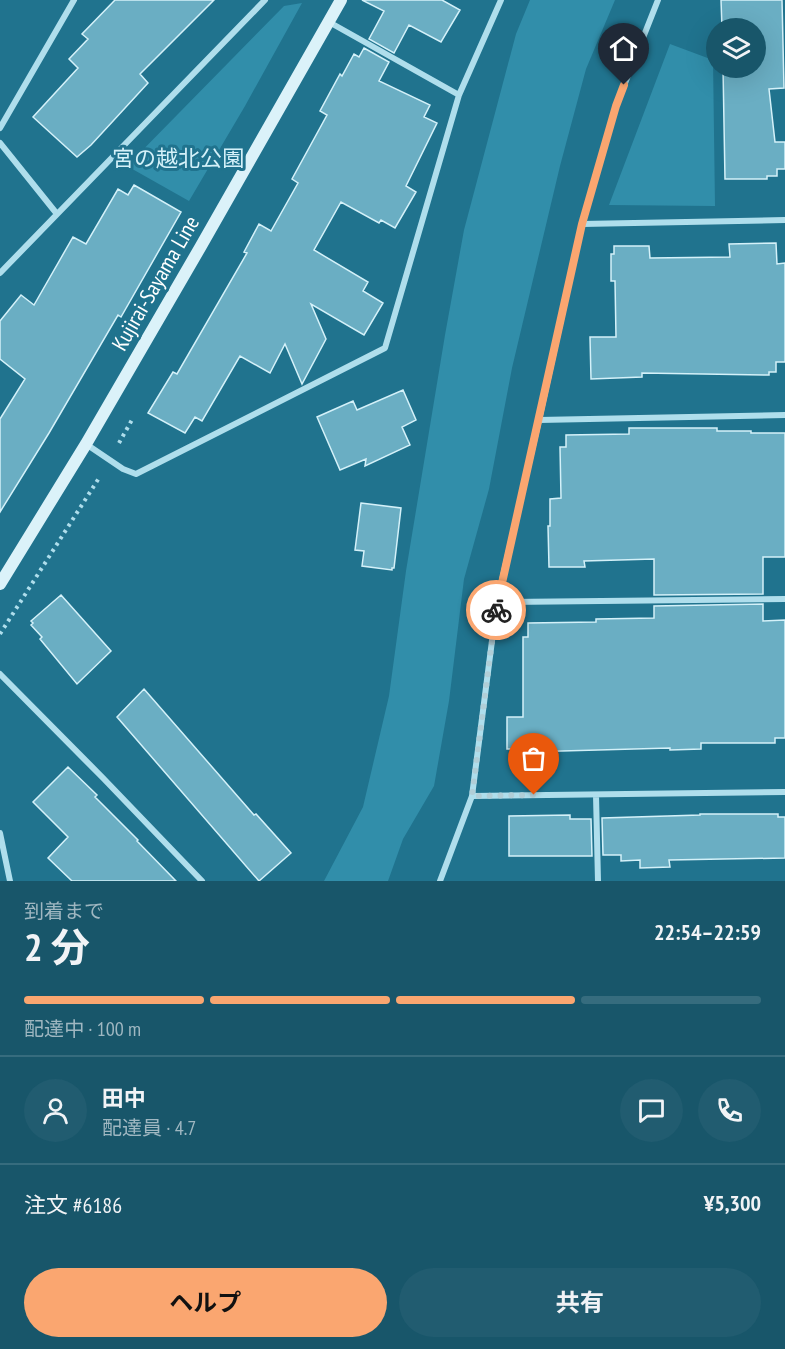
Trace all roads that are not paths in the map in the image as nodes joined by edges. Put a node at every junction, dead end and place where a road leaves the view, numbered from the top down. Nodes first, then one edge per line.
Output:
1 (74, 0) edge
2 (265, 0) edge
3 (341, 0) edge
4 (501, 0) edge
5 (658, 0) edge
6 (329, 22) junction
7 (459, 95) junction
8 (0, 128) edge
9 (0, 143) edge
10 (57, 214) junction
11 (785, 220) edge
12 (582, 224) junction
13 (0, 273) edge
14 (785, 415) edge
15 (539, 420) junction
16 (86, 444) junction
17 (0, 584) edge
18 (785, 599) edge
19 (497, 602) junction
20 (0, 674) edge
21 (785, 792) edge
22 (596, 795) junction
23 (472, 796) junction
24 (0, 833) edge
25 (10, 881) edge
26 (202, 881) edge
27 (440, 881) edge
28 (598, 881) edge

1 - 8 street
2 - 10 street
3 - 6 main road, Kujirai-Sayama Line
4 - 7 street
5 - 12 street
6 - 7 street
6 - 16 main road, Kujirai-Sayama Line
7 - 16 street
9 - 10 street
10 - 13 street
11 - 12 street
12 - 15 street
14 - 15 street
15 - 19 street
16 - 17 main road, Kujirai-Sayama Line
18 - 19 street
19 - 23 street
20 - 26 street
21 - 22 street
22 - 23 street
22 - 28 street
23 - 27 street
24 - 25 street

